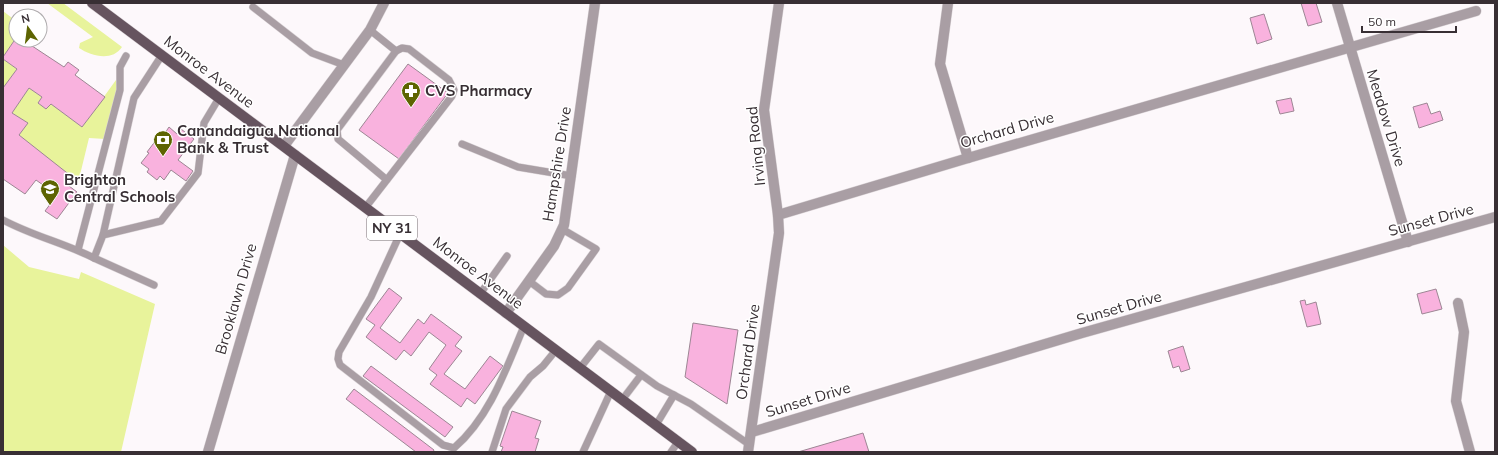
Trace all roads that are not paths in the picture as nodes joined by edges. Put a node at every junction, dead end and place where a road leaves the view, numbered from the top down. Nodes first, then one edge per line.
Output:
1 (92, 3) edge
2 (384, 3) edge
3 (595, 3) edge
4 (779, 3) edge
5 (948, 3) edge
6 (1337, 3) edge
7 (253, 7) dead end
8 (1476, 11) dead end
9 (370, 30) junction
10 (1349, 47) junction
11 (396, 51) junction
12 (162, 55) junction
13 (126, 56) dead end
14 (344, 65) junction
15 (219, 98) junction
16 (462, 144) dead end
17 (284, 146) junction
18 (295, 155) junction
19 (968, 158) junction
20 (572, 176) junction
21 (387, 180) junction
22 (365, 208) junction
23 (778, 215) junction
24 (1495, 218) edge
25 (3, 220) edge
26 (562, 229) junction
27 (400, 234) junction
28 (103, 235) junction
29 (1408, 242) junction
30 (78, 250) junction
31 (507, 256) dead end
32 (94, 258) junction
33 (529, 281) junction
34 (154, 285) dead end
35 (480, 294) junction
36 (1458, 303) dead end
37 (506, 313) junction
38 (524, 326) junction
39 (556, 350) junction
40 (580, 368) junction
41 (641, 375) junction
42 (611, 391) junction
43 (674, 395) junction
44 (622, 400) junction
45 (656, 424) junction
46 (752, 432) junction
47 (678, 442) junction
48 (749, 448) edge
49 (208, 452) edge
50 (492, 452) edge
51 (583, 452) edge
52 (671, 452) edge
53 (692, 452) edge
54 (1470, 452) edge

1 - 12 main road, Monroe Avenue / NY 31
2 - 9 street
3 - 20 street, Hampshire Drive
4 - 23 street, Irving Road
5 - 19 street
6 - 10 street, Meadow Drive
7 - 14 lane
8 - 10 street, Orchard Drive
9 - 11 lane
9 - 14 street
10 - 19 street, Orchard Drive
10 - 29 street, Meadow Drive
11 - 21 lane
11 - 21 lane
12 - 15 main road, Monroe Avenue / NY 31
12 - 28 lane
13 - 30 lane
14 - 17 street
15 - 17 main road, Monroe Avenue / NY 31
15 - 28 lane
16 - 20 lane
17 - 18 main road, Monroe Avenue / NY 31
18 - 22 main road, Monroe Avenue / NY 31
18 - 49 street, Brooklawn Drive
19 - 23 street, Orchard Drive
20 - 26 street, Hampshire Drive
21 - 22 lane
22 - 27 main road, Monroe Avenue / NY 31
23 - 46 street, Orchard Drive
24 - 29 street, Sunset Drive
25 - 30 lane
26 - 33 street, Hampshire Drive
26 - 33 lane
27 - 35 main road, Monroe Avenue / NY 31
27 - 38 lane
28 - 32 lane
29 - 46 street, Sunset Drive
30 - 32 lane
31 - 35 lane
32 - 34 lane
33 - 37 street, Hampshire Drive
35 - 37 main road, Monroe Avenue / NY 31
36 - 54 street
37 - 38 main road, Monroe Avenue / NY 31
38 - 39 main road, Monroe Avenue / NY 31
39 - 40 main road, Monroe Avenue / NY 31
39 - 50 lane
40 - 41 lane
40 - 42 main road, Monroe Avenue / NY 31
41 - 43 lane
41 - 44 lane
42 - 44 main road, Monroe Avenue / NY 31
42 - 51 lane
43 - 45 lane
43 - 48 lane
44 - 45 main road, Monroe Avenue / NY 31
45 - 47 main road, Monroe Avenue / NY 31
46 - 48 street, Orchard Drive
47 - 52 lane
47 - 53 main road, Monroe Avenue / NY 31

